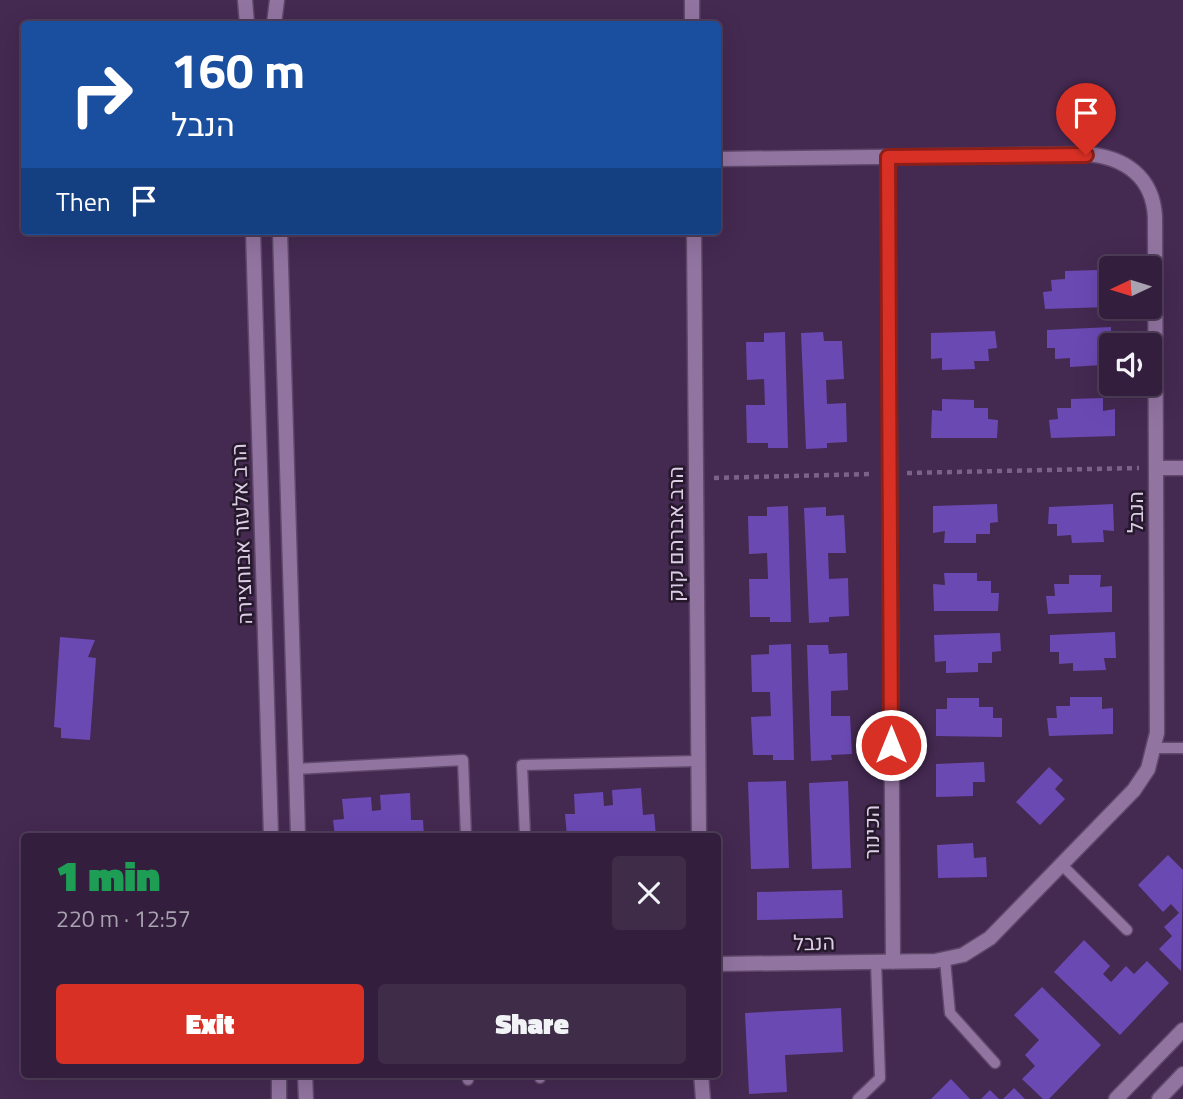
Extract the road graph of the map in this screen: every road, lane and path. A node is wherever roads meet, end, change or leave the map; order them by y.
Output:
1 (245, 0) edge
2 (276, 0) edge
3 (692, 0) edge
4 (247, 21) edge
5 (274, 21) edge
6 (692, 21) edge
7 (888, 157) junction
8 (721, 159) edge
9 (253, 235) edge
10 (280, 235) edge
11 (694, 235) edge
12 (1156, 468) junction
13 (1183, 468) edge
14 (890, 474) junction
15 (696, 478) junction
16 (1154, 748) junction
17 (1183, 748) edge
18 (698, 761) junction
19 (296, 769) junction
20 (271, 833) edge
21 (298, 833) edge
22 (466, 833) edge
23 (525, 833) edge
24 (699, 833) edge
25 (1062, 864) junction
26 (1128, 930) dead end
27 (946, 960) junction
28 (876, 962) junction
29 (893, 962) junction
30 (721, 964) edge
31 (1183, 1030) edge
32 (995, 1063) dead end
33 (1183, 1074) edge
34 (279, 1078) edge
35 (305, 1078) edge
36 (701, 1078) edge
37 (279, 1099) edge
38 (306, 1099) edge
39 (703, 1099) edge
40 (858, 1099) edge
41 (1116, 1099) edge
42 (1159, 1099) edge

1 - 4 street
2 - 5 street
3 - 6 street
7 - 8 street, הנבל
7 - 12 street, הנבל
7 - 14 street, הכינור
9 - 20 street, הרב אלעזר אבוחצירה
10 - 19 street
11 - 15 street, הרב אברהם קוק
12 - 13 street
12 - 14 path
12 - 16 street, הנבל
14 - 15 path
14 - 29 street, הכינור
15 - 18 street, הרב אברהם קוק
16 - 17 lane
16 - 25 street, הנבל
18 - 23 lane
18 - 24 street, הרב אברהם קוק
19 - 21 street
19 - 22 lane
25 - 26 lane
25 - 27 street, הנבל
27 - 29 street, הנבל
27 - 32 lane
28 - 29 street, הנבל
28 - 30 street, הנבל
28 - 40 lane
31 - 41 street
33 - 42 street
34 - 37 street
35 - 38 street
36 - 39 street

